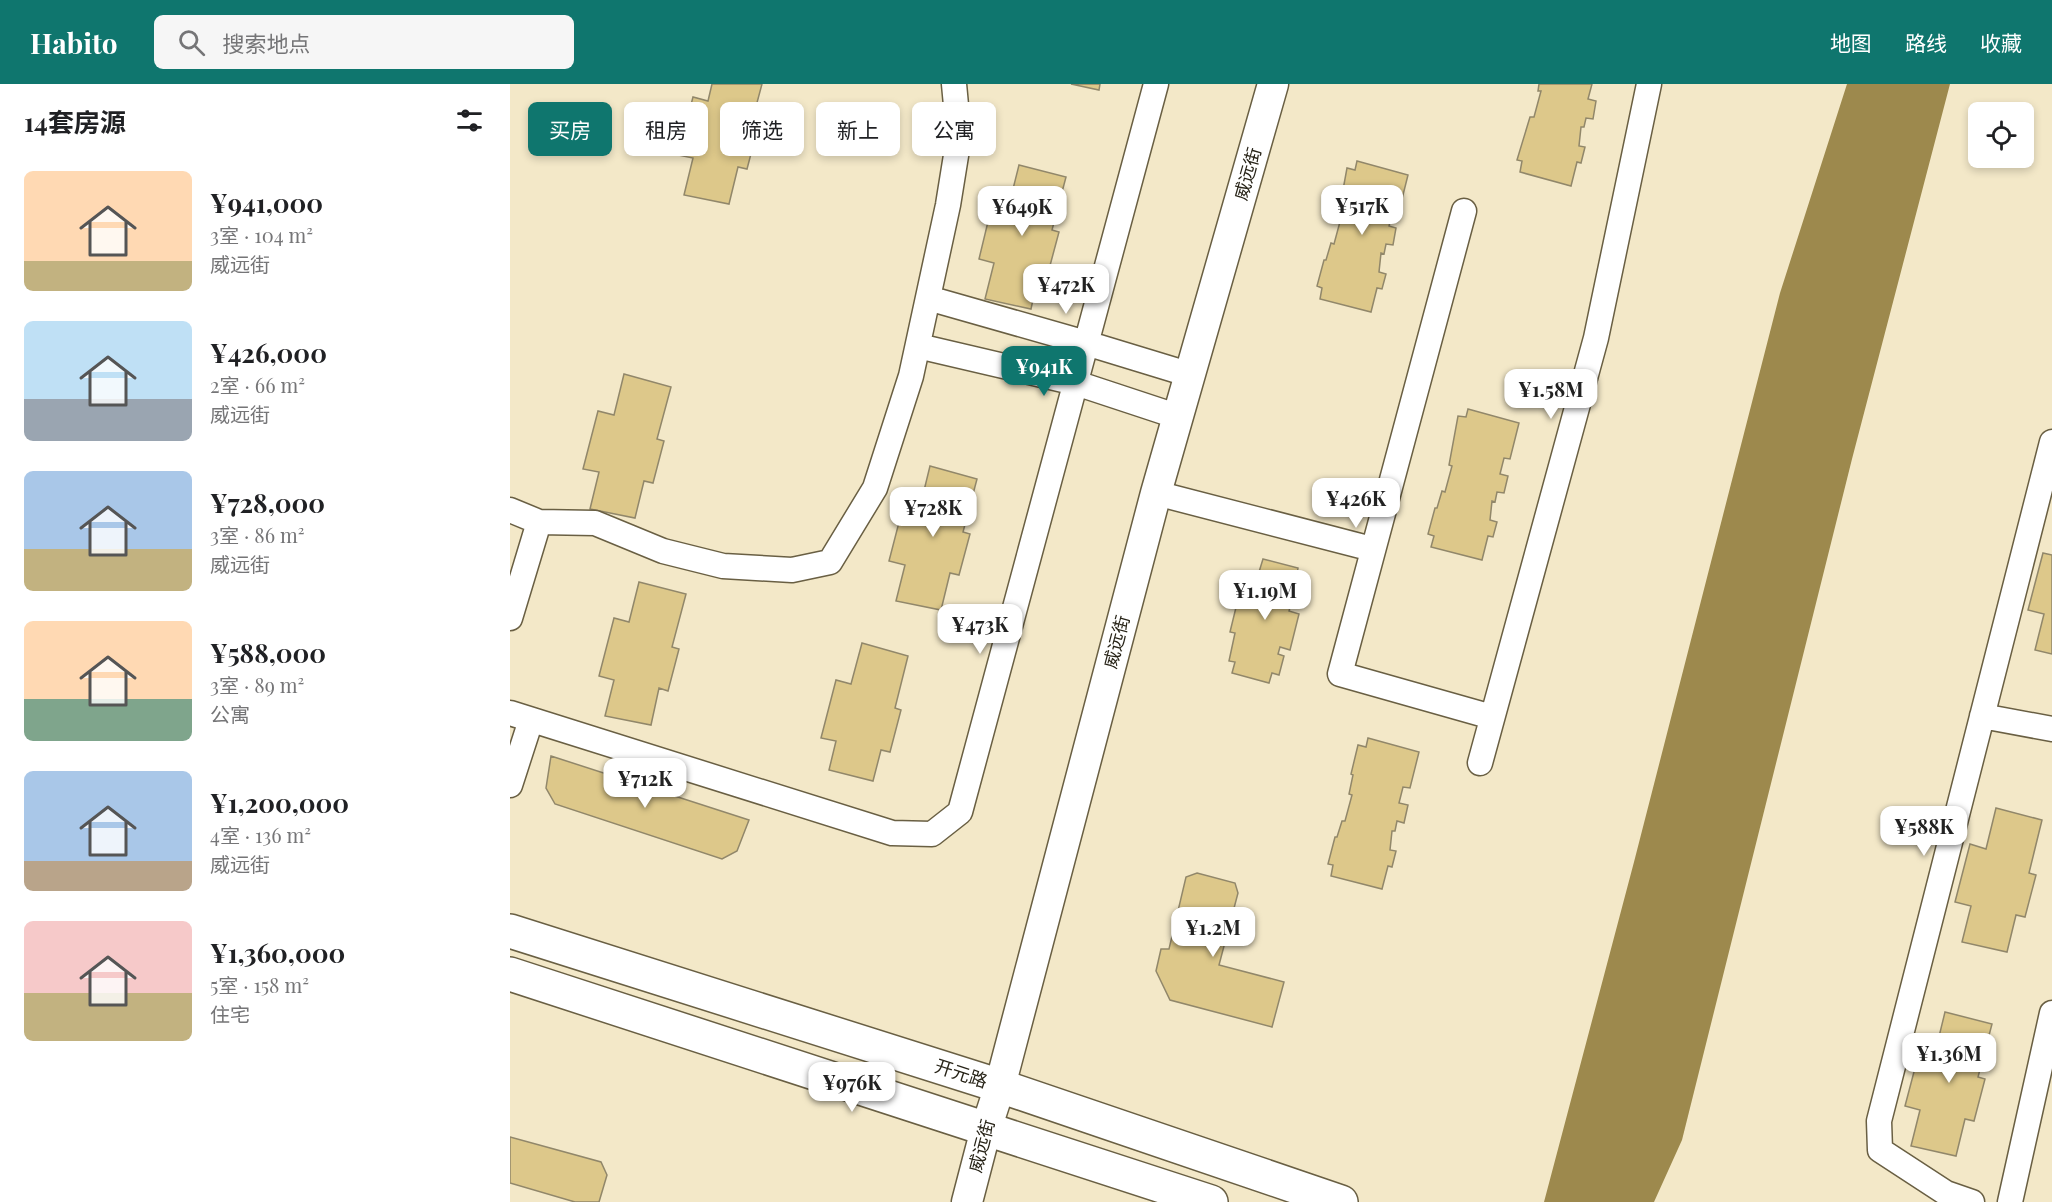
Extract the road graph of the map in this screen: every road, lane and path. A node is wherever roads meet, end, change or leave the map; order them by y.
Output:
1 (954, 84) edge
2 (1156, 84) edge
3 (1274, 84) edge
4 (1649, 84) edge
5 (1464, 211) dead end
6 (928, 298) junction
7 (1086, 343) junction
8 (918, 346) junction
9 (1191, 375) junction
10 (1076, 383) junction
11 (1179, 417) junction
12 (2052, 442) edge
13 (1156, 493) junction
14 (510, 510) edge
15 (539, 522) junction
16 (1372, 549) junction
17 (510, 618) edge
18 (1982, 716) junction
19 (520, 717) edge
20 (1492, 717) junction
21 (2052, 729) edge
22 (1480, 763) dead end
23 (510, 785) edge
24 (510, 931) edge
25 (510, 974) edge
26 (2052, 1013) edge
27 (1000, 1086) junction
28 (986, 1129) junction
29 (967, 1202) edge
30 (1211, 1202) edge
31 (1341, 1202) edge
32 (1972, 1202) edge
33 (2010, 1202) edge

1 - 6 street
2 - 7 street
3 - 9 street, 威远街
4 - 20 street
5 - 16 street
6 - 7 street
6 - 8 street
7 - 9 street
7 - 10 street
8 - 10 street
8 - 15 street
9 - 11 street, 威远街
10 - 11 street
10 - 19 street
11 - 13 street, 威远街
12 - 18 street
13 - 16 street
13 - 27 street, 威远街
14 - 15 street
15 - 17 street
16 - 20 street
18 - 21 street
18 - 32 street
19 - 23 street
20 - 22 street
24 - 27 main road, 开元路
25 - 28 main road
26 - 33 street
27 - 28 street, 威远街
27 - 31 main road, 开元路
28 - 29 street, 威远街
28 - 30 main road

